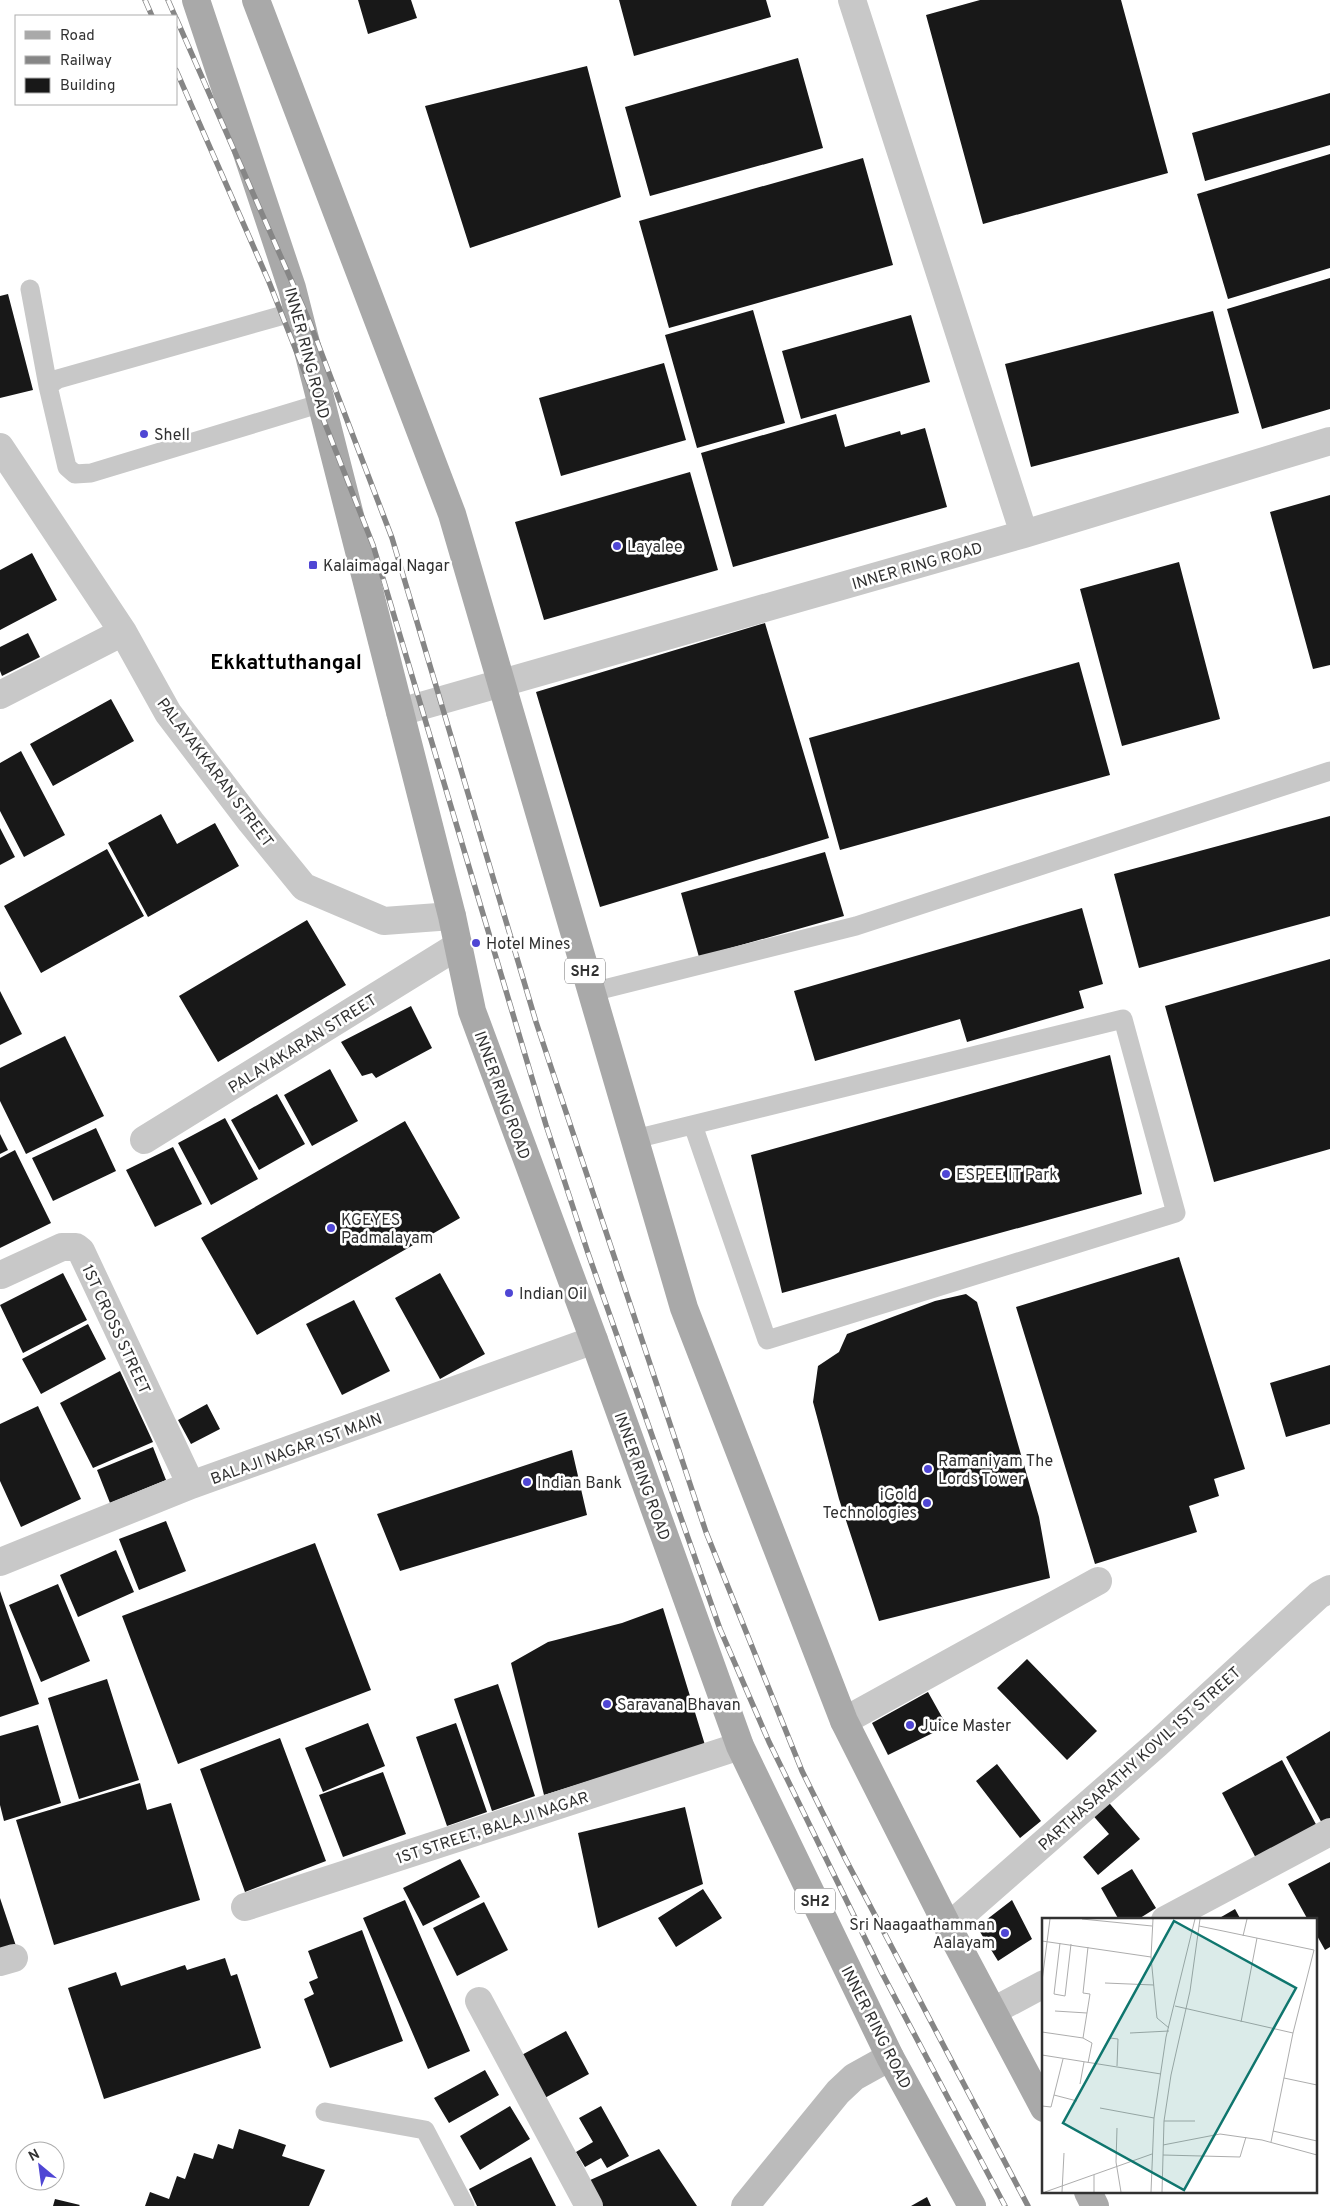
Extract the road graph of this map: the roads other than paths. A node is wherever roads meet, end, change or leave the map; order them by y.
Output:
1 (196, 0) edge
2 (256, 0) edge
3 (852, 0) edge
4 (30, 290) dead end
5 (298, 311) junction
6 (48, 386) junction
7 (322, 403) junction
8 (1330, 441) edge
9 (0, 447) edge
10 (1024, 534) junction
11 (124, 632) junction
12 (502, 683) junction
13 (0, 695) edge
14 (400, 712) junction
15 (1330, 771) edge
16 (452, 916) junction
17 (459, 946) junction
18 (592, 992) junction
19 (693, 1125) junction
20 (635, 1139) junction
21 (144, 1140) dead end
22 (1, 1275) edge
23 (594, 1340) junction
24 (191, 1485) junction
25 (0, 1562) edge
26 (1098, 1581) dead end
27 (1330, 1589) edge
28 (844, 1721) junction
29 (740, 1746) junction
30 (1330, 1832) edge
31 (245, 1907) dead end
32 (1169, 1918) edge
33 (948, 1927) junction
34 (1042, 1985) edge
35 (479, 2001) dead end
36 (993, 2011) junction
37 (890, 2056) junction
38 (1042, 2104) edge
39 (325, 2112) dead end
40 (1089, 2194) edge
41 (465, 2206) edge
42 (590, 2206) edge
43 (745, 2206) edge
44 (972, 2206) edge
45 (1095, 2206) edge

1 - 5 main road, INNER RING ROAD / SH2
2 - 12 main road, SH2
3 - 10 street
4 - 6 lane
5 - 6 lane
5 - 7 main road, INNER RING ROAD / SH2
6 - 7 lane
7 - 14 main road, INNER RING ROAD / SH2
8 - 10 street, INNER RING ROAD
9 - 11 street, PALAYAKKARAN STREET
10 - 12 street, INNER RING ROAD
11 - 13 street
11 - 16 street, PALAYAKKARAN STREET
12 - 14 street, INNER RING ROAD
12 - 18 main road, SH2
14 - 16 main road, INNER RING ROAD / SH2
15 - 18 lane
16 - 17 main road, INNER RING ROAD / SH2
17 - 21 street, PALAYAKARAN STREET
17 - 23 main road, INNER RING ROAD / SH2
18 - 20 main road, SH2
19 - 19 lane
19 - 20 lane
20 - 28 main road, SH2
22 - 24 street, 1ST CROSS STREET
23 - 24 street, BALAJI NAGAR 1ST MAIN
23 - 29 main road, INNER RING ROAD / SH2
24 - 25 street, BALAJI NAGAR 1ST MAIN
26 - 28 street
27 - 33 street, PARTHASARATHY KOVIL 1ST STREET
28 - 33 main road, SH2
29 - 31 street, 1ST STREET, BALAJI NAGAR
29 - 37 main road, INNER RING ROAD / SH2
30 - 32 street
33 - 36 main road, SH2
34 - 36 street
35 - 42 street
36 - 38 main road, SH2
37 - 43 street
37 - 44 main road, INNER RING ROAD / SH2
39 - 41 lane
40 - 45 main road

